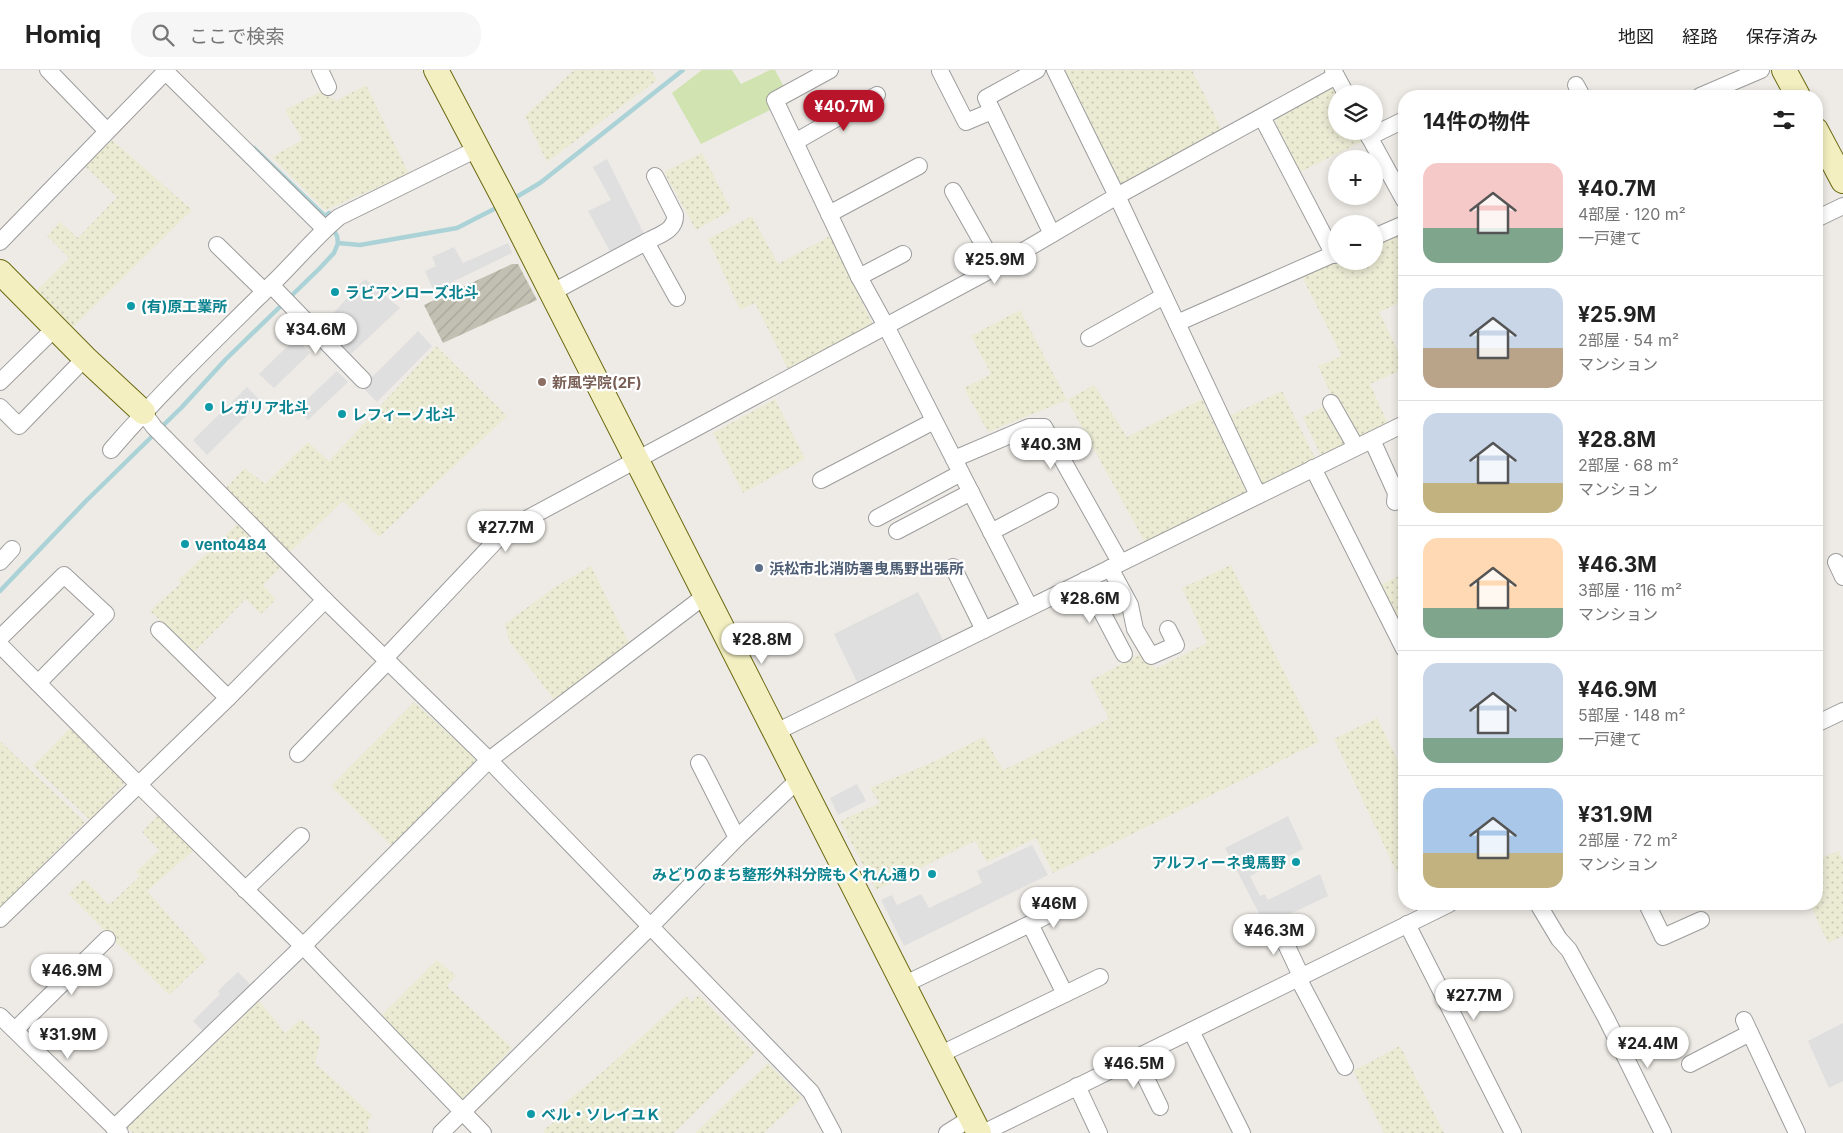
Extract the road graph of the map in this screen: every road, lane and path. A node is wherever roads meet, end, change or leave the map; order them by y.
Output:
1 (48, 70) edge
2 (166, 70) edge
3 (320, 70) edge
4 (436, 70) edge
5 (830, 70) edge
6 (1037, 70) edge
7 (1055, 70) edge
8 (1761, 70) edge
9 (1784, 70) edge
10 (940, 71) edge
11 (1334, 73) edge
12 (1341, 85) edge
13 (328, 87) dead end
14 (1714, 90) edge
15 (1795, 90) edge
16 (877, 95) dead end
17 (992, 110) junction
18 (1262, 117) junction
19 (1398, 122) edge
20 (1383, 128) edge
21 (107, 131) junction
22 (1372, 140) edge
23 (794, 142) junction
24 (1823, 143) edge
25 (477, 149) junction
26 (919, 166) dead end
27 (655, 176) dead end
28 (1398, 178) edge
29 (1843, 181) edge
30 (952, 191) dead end
31 (1118, 196) junction
32 (1843, 206) edge
33 (829, 214) junction
34 (1823, 216) edge
35 (1398, 227) edge
36 (325, 228) junction
37 (1383, 233) edge
38 (1052, 234) junction
39 (1328, 241) edge
40 (0, 242) edge
41 (646, 242) junction
42 (217, 245) dead end
43 (903, 254) dead end
44 (1328, 257) edge
45 (996, 267) junction
46 (0, 272) edge
47 (859, 276) junction
48 (268, 288) junction
49 (551, 293) junction
50 (1164, 296) junction
51 (677, 298) dead end
52 (1177, 323) junction
53 (886, 326) junction
54 (55, 328) junction
55 (1090, 338) dead end
56 (86, 358) junction
57 (363, 380) dead end
58 (0, 382) edge
59 (1330, 403) dead end
60 (0, 407) edge
61 (934, 421) junction
62 (154, 426) junction
63 (1398, 427) edge
64 (1372, 440) junction
65 (1356, 447) junction
66 (111, 450) dead end
67 (636, 461) junction
68 (958, 466) junction
69 (1313, 468) junction
70 (821, 480) dead end
71 (971, 492) junction
72 (1258, 496) junction
73 (1050, 501) dead end
74 (1395, 502) dead end
75 (877, 518) dead end
76 (897, 531) dead end
77 (991, 532) junction
78 (12, 549) dead end
79 (0, 562) edge
80 (1115, 565) junction
81 (953, 567) dead end
82 (1085, 580) junction
83 (706, 595) junction
84 (325, 600) junction
85 (1029, 606) junction
86 (1168, 629) dead end
87 (159, 630) dead end
88 (984, 630) junction
89 (1398, 637) edge
90 (0, 638) edge
91 (0, 645) edge
92 (1124, 654) dead end
93 (387, 660) junction
94 (38, 683) junction
95 (228, 698) junction
96 (1843, 711) edge
97 (1823, 721) edge
98 (774, 733) junction
99 (298, 754) dead end
100 (489, 760) junction
101 (699, 763) dead end
102 (799, 779) junction
103 (138, 784) junction
104 (301, 836) dead end
105 (737, 838) junction
106 (245, 890) junction
107 (1064, 907) dead end
108 (1436, 910) edge
109 (1541, 910) edge
110 (1650, 910) edge
111 (0, 919) edge
112 (1701, 920) dead end
113 (1276, 923) dead end
114 (1030, 924) junction
115 (1407, 924) junction
116 (650, 927) junction
117 (107, 939) dead end
118 (303, 946) junction
119 (1100, 977) dead end
120 (1300, 977) junction
121 (903, 985) junction
122 (1065, 994) junction
123 (0, 1016) edge
124 (15, 1030) junction
125 (1191, 1031) junction
126 (939, 1055) junction
127 (1136, 1058) junction
128 (1690, 1064) dead end
129 (1345, 1068) dead end
130 (1077, 1086) junction
131 (1160, 1107) dead end
132 (462, 1112) junction
133 (978, 1128) edge
134 (112, 1130) edge
135 (441, 1133) edge
136 (483, 1133) edge
137 (833, 1133) edge
138 (947, 1133) edge
139 (1100, 1133) edge
140 (1242, 1133) edge
141 (1513, 1133) edge
142 (1663, 1133) edge
143 (1797, 1133) edge

1 - 21 street
2 - 21 street
2 - 36 street
3 - 13 street
4 - 25 street
5 - 23 street
6 - 17 street
7 - 31 street
8 - 14 street
9 - 15 street
10 - 17 street
11 - 12 street
11 - 18 street
16 - 23 street
17 - 38 street
18 - 31 street
18 - 39 street
19 - 20 street
21 - 40 street
22 - 28 street
23 - 33 street
24 - 29 street
25 - 36 street
25 - 49 street
26 - 33 street
27 - 41 street
30 - 45 street
31 - 38 street
31 - 50 street
32 - 34 street
33 - 47 street
35 - 37 street
36 - 48 street
38 - 45 street
41 - 49 street
41 - 51 street
42 - 48 street
43 - 47 street
44 - 52 street
45 - 53 street
46 - 54 street
47 - 53 street
48 - 57 street
48 - 62 street
49 - 67 street
50 - 52 street
50 - 55 street
52 - 72 street
53 - 61 street
53 - 67 street
54 - 56 street
54 - 58 street
56 - 60 street
56 - 62 street
59 - 65 street
61 - 68 street
61 - 70 street
62 - 66 street
62 - 84 street
63 - 64 street
64 - 65 street
64 - 74 street
65 - 69 street
67 - 83 street
67 - 93 street
68 - 71 street
68 - 75 street
68 - 80 street
69 - 72 street
69 - 89 street
71 - 76 street
71 - 77 street
72 - 80 street
73 - 77 street
77 - 85 street
78 - 79 street
80 - 82 street
80 - 86 street
81 - 88 street
82 - 85 street
82 - 92 street
83 - 98 street
83 - 100 street
84 - 93 street
84 - 95 street
85 - 88 street
87 - 95 street
88 - 98 street
90 - 94 street
91 - 94 street
93 - 99 street
93 - 100 street
94 - 103 street
95 - 103 street
96 - 97 street
98 - 102 street
100 - 116 street
100 - 118 street
101 - 105 street
102 - 105 street
102 - 121 street
103 - 106 street
103 - 111 street
104 - 106 street
105 - 116 street
106 - 118 street
107 - 114 street
108 - 115 street
109 - 142 street
110 - 112 street
113 - 120 street
114 - 121 street
114 - 122 street
115 - 120 street
115 - 141 street
116 - 132 street
116 - 137 street
117 - 124 street
118 - 132 street
118 - 134 street
119 - 122 street
120 - 125 street
120 - 129 street
121 - 126 street
122 - 126 street
123 - 124 street
124 - 134 street
125 - 127 street
125 - 140 street
126 - 133 street
127 - 130 street
127 - 131 street
128 - 143 street
130 - 133 street
130 - 139 street
132 - 135 street
132 - 136 street
133 - 138 street

